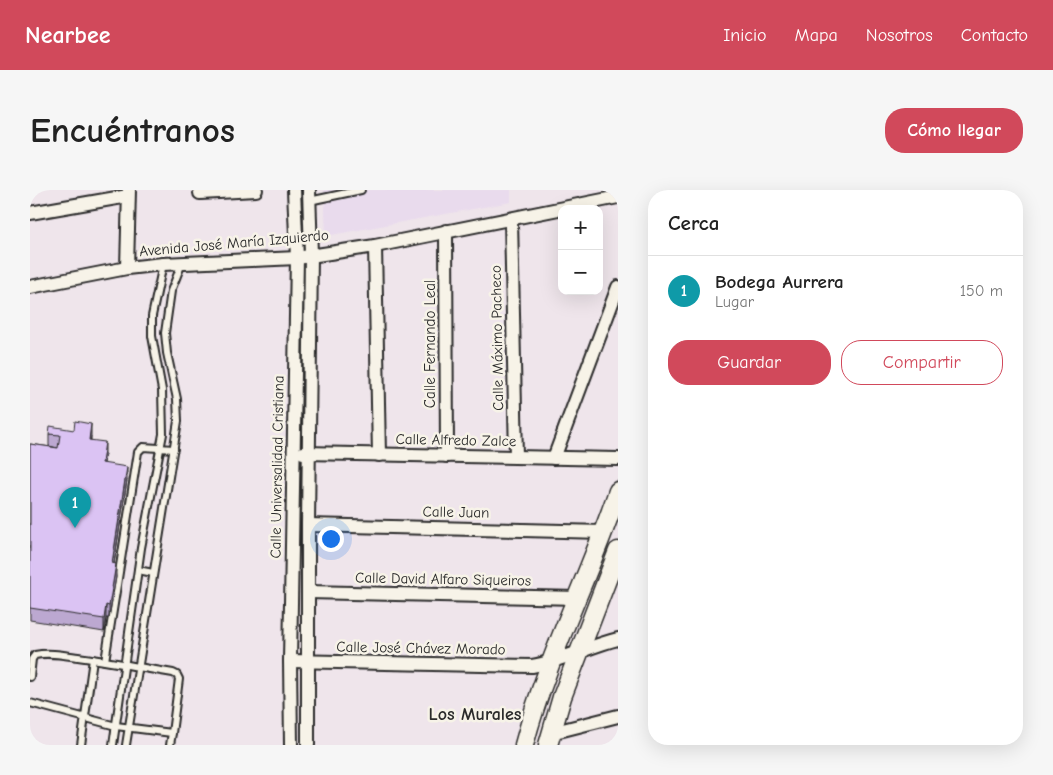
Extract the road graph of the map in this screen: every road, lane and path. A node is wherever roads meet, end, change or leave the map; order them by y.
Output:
1 (256, 190) edge
2 (294, 190) edge
3 (361, 190) edge
4 (128, 193) edge
5 (200, 193) dead end
6 (309, 196) edge
7 (618, 197) edge
8 (30, 213) edge
9 (511, 219) junction
10 (446, 231) junction
11 (375, 246) junction
12 (311, 255) junction
13 (298, 258) junction
14 (182, 263) junction
15 (163, 264) junction
16 (127, 268) junction
17 (30, 287) edge
18 (618, 287) edge
19 (161, 448) junction
20 (174, 449) junction
21 (293, 453) junction
22 (309, 453) junction
23 (379, 455) junction
24 (446, 456) junction
25 (516, 457) junction
26 (554, 458) junction
27 (618, 459) edge
28 (618, 491) edge
29 (308, 525) junction
30 (604, 532) junction
31 (618, 551) edge
32 (138, 570) junction
33 (154, 573) junction
34 (308, 592) junction
35 (577, 598) junction
36 (618, 640) edge
37 (579, 651) junction
38 (93, 659) junction
39 (104, 661) junction
40 (290, 661) junction
41 (309, 662) junction
42 (550, 662) junction
43 (125, 664) junction
44 (139, 666) junction
45 (30, 677) edge
46 (30, 704) edge
47 (618, 716) edge
48 (85, 717) junction
49 (116, 726) junction
50 (129, 728) junction
51 (172, 733) junction
52 (549, 739) edge
53 (81, 745) edge
54 (113, 745) edge
55 (126, 745) edge
56 (170, 745) edge
57 (291, 745) edge
58 (308, 745) edge
59 (524, 745) edge

1 - 5 street
2 - 13 street, Calle Universalidad Cristiana
3 - 6 lane
4 - 8 street
4 - 16 street
6 - 12 street
7 - 9 street, Avenida José María Izquierdo
9 - 10 street, Avenida José María Izquierdo
9 - 25 street, Calle Máximo Pacheco
10 - 11 street, Avenida José María Izquierdo
10 - 24 street, Calle Fernando Leal
11 - 12 street, Avenida José María Izquierdo
11 - 23 street
12 - 13 street, Avenida José María Izquierdo
12 - 22 street
13 - 14 street, Avenida José María Izquierdo
13 - 21 street, Calle Universalidad Cristiana
14 - 15 street, Avenida José María Izquierdo
14 - 20 lane
15 - 16 street, Avenida José María Izquierdo
15 - 19 lane
16 - 17 street, Avenida José María Izquierdo
18 - 26 street
19 - 20 lane
19 - 32 lane
19 - 39 lane
20 - 33 lane
21 - 22 street, Calle Alfredo Zalce
21 - 40 street, Calle Universalidad Cristiana
22 - 23 street, Calle Alfredo Zalce
22 - 29 street
23 - 24 street, Calle Alfredo Zalce
24 - 25 street, Calle Alfredo Zalce
25 - 26 street, Calle Alfredo Zalce
26 - 27 street, Calle Alfredo Zalce
28 - 30 street
29 - 30 street, Calle Juan
29 - 34 street
30 - 35 street
31 - 37 street
32 - 33 lane
32 - 43 lane
33 - 44 lane
34 - 35 street, Calle David Alfaro Siqueiros
34 - 41 street
35 - 42 street
36 - 37 street, Calle José Chávez Morado
37 - 42 street, Calle José Chávez Morado
37 - 52 street
38 - 39 lane
38 - 45 lane
38 - 48 lane
39 - 43 lane
40 - 41 street, Calle José Chávez Morado
40 - 57 street, Calle Universalidad Cristiana
41 - 42 street, Calle José Chávez Morado
41 - 58 street
42 - 59 street
43 - 44 lane
43 - 49 lane
44 - 50 lane
44 - 51 lane
46 - 48 lane
47 - 52 street
48 - 49 lane
48 - 53 lane
49 - 50 lane
49 - 54 lane
50 - 51 lane
50 - 55 lane
51 - 56 lane

